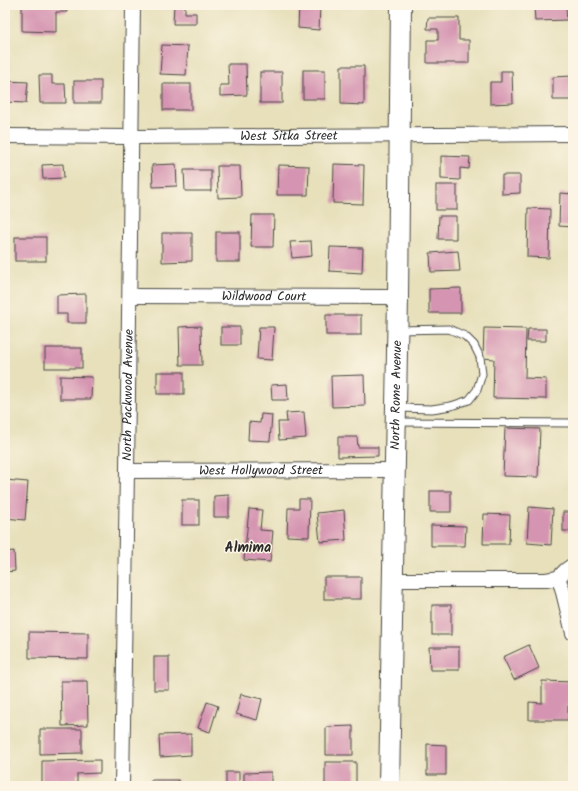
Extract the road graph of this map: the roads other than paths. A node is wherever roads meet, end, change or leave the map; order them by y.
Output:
1 (133, 5) edge
2 (401, 5) edge
3 (573, 134) edge
4 (5, 136) edge
5 (400, 136) junction
6 (131, 137) junction
7 (130, 296) junction
8 (398, 297) junction
9 (398, 330) junction
10 (396, 415) junction
11 (573, 423) edge
12 (395, 470) junction
13 (127, 471) junction
14 (573, 565) edge
15 (558, 578) junction
16 (393, 580) junction
17 (573, 633) edge
18 (122, 786) edge
19 (390, 786) edge

1 - 6 street, North Packwood Avenue
2 - 5 street, North Rome Avenue
3 - 5 street, West Sitka Street
4 - 6 street, West Sitka Street
5 - 6 street, West Sitka Street
5 - 8 street, North Rome Avenue
6 - 7 street, North Packwood Avenue
7 - 8 street, Wildwood Court
7 - 13 street, North Packwood Avenue
8 - 9 street, North Rome Avenue
9 - 10 street, North Rome Avenue
9 - 10 lane
10 - 11 lane
10 - 12 street, North Rome Avenue
12 - 13 street, West Hollywood Street
12 - 16 street, North Rome Avenue
13 - 18 street, North Packwood Avenue
14 - 15 street
15 - 16 street
15 - 17 street
16 - 19 street, North Rome Avenue

